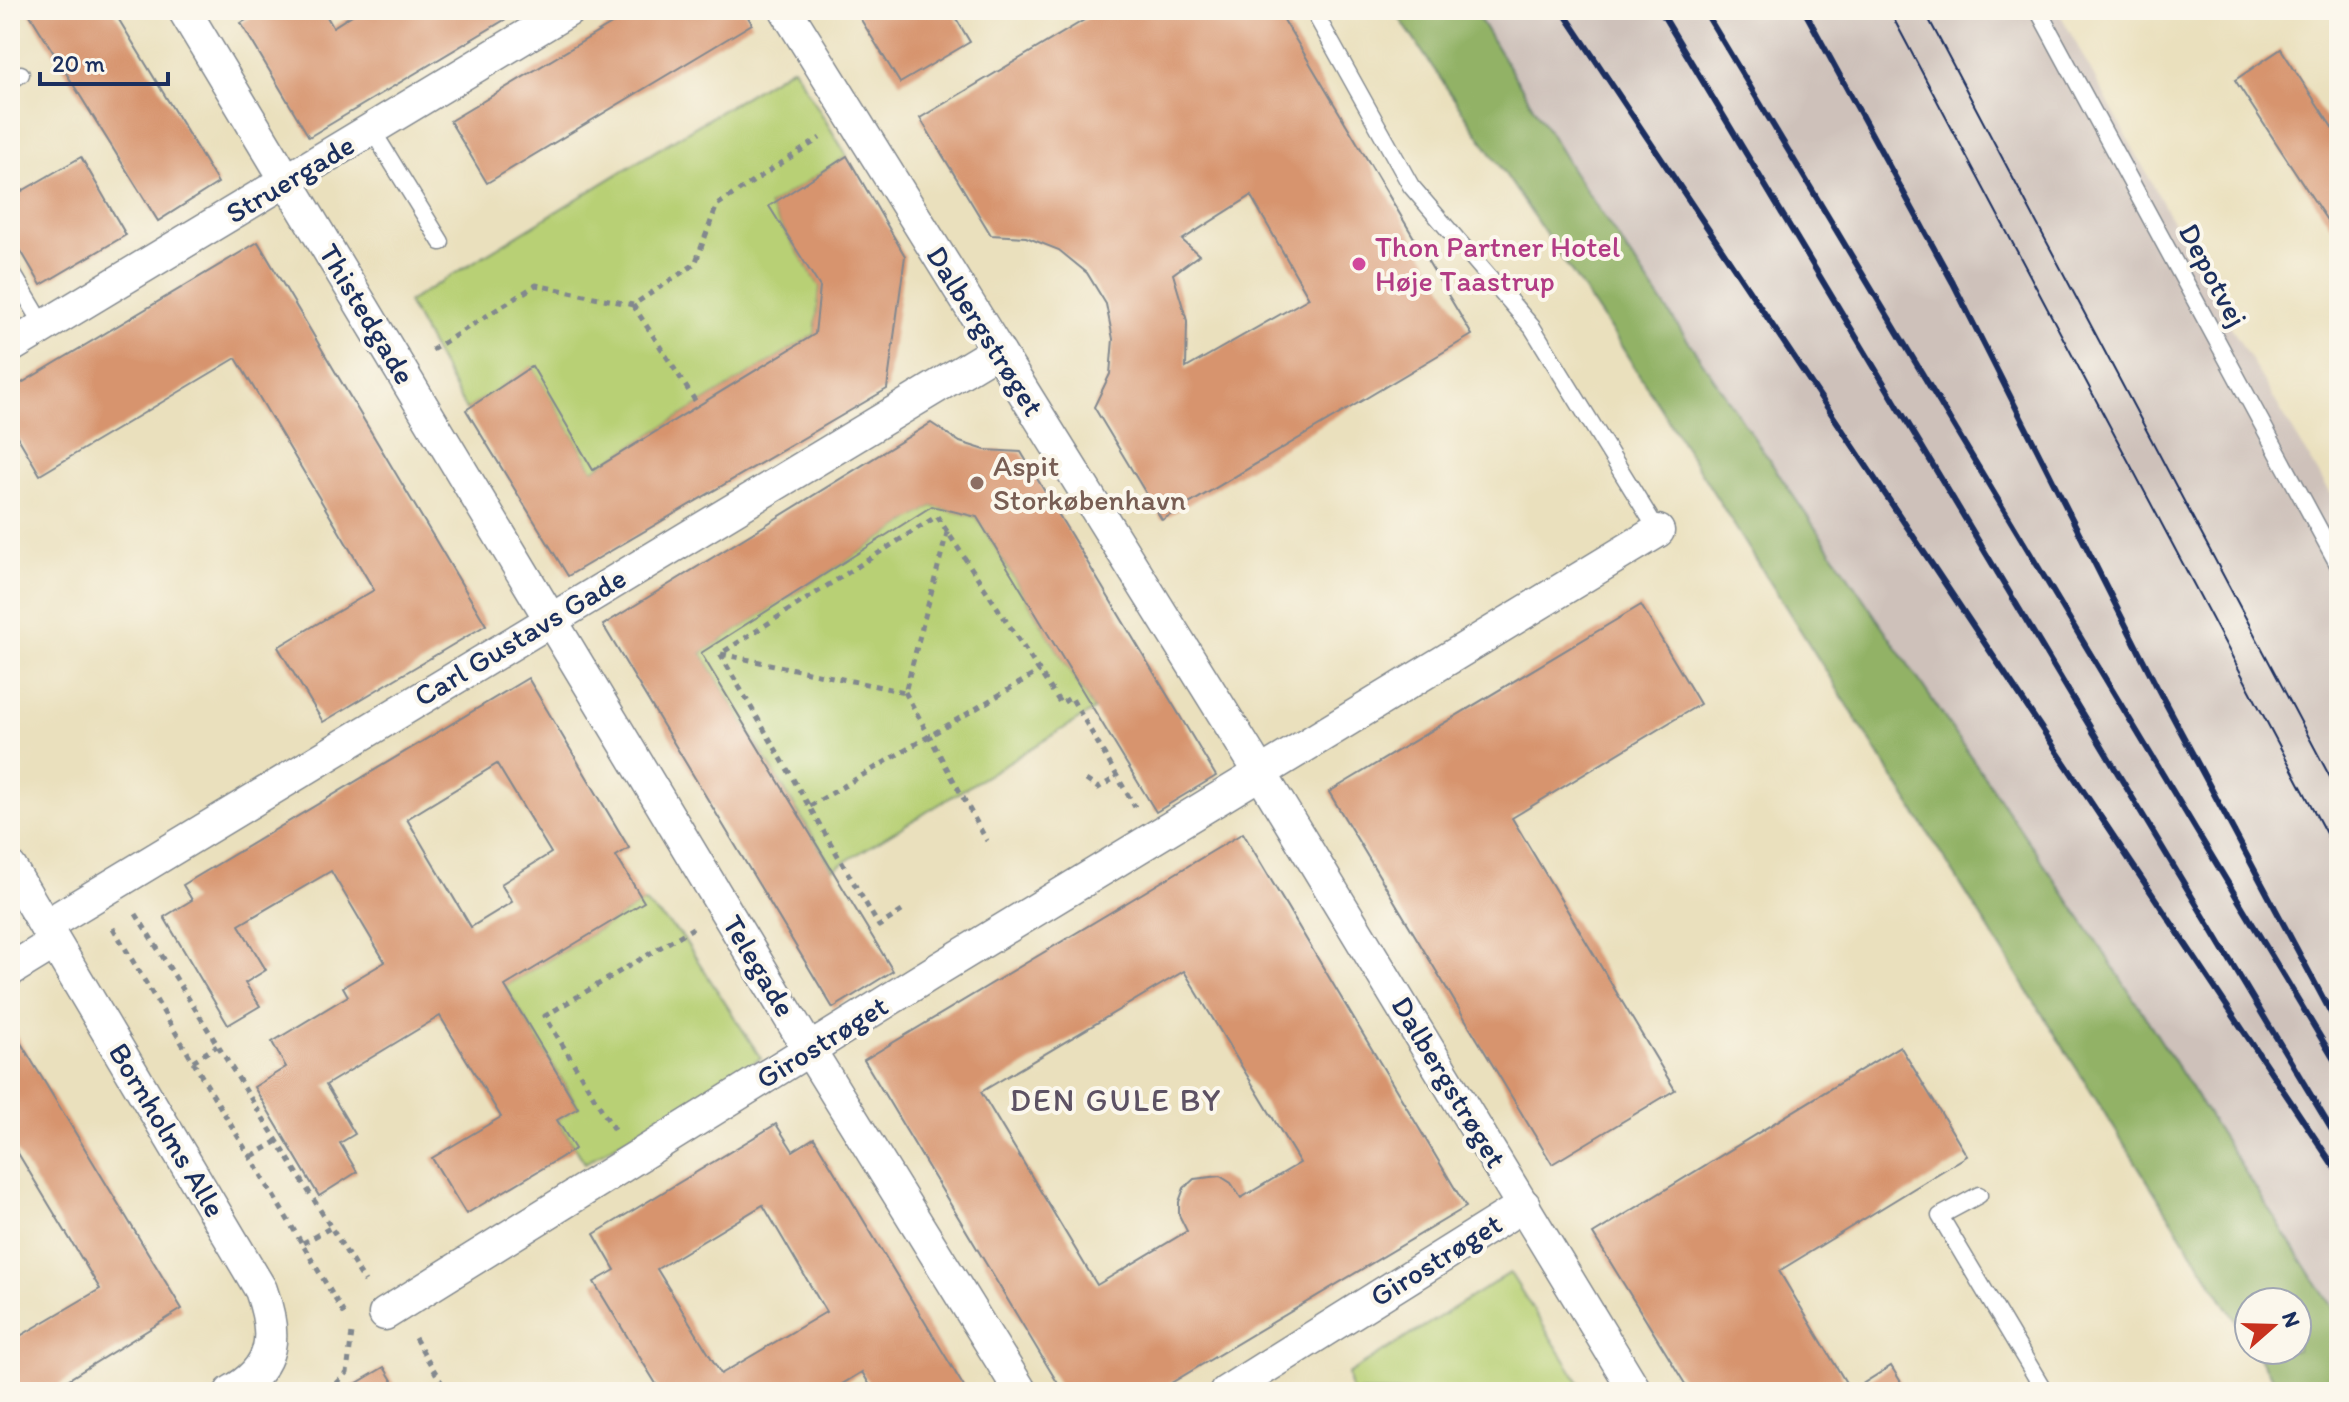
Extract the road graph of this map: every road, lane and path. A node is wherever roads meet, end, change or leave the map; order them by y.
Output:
1 (184, 10) edge
2 (569, 10) edge
3 (786, 10) edge
4 (1313, 10) edge
5 (2038, 10) edge
6 (853, 117) junction
7 (372, 130) junction
8 (287, 180) junction
9 (441, 242) dead end
10 (10, 269) edge
11 (633, 305) junction
12 (44, 326) junction
13 (10, 347) edge
14 (996, 351) junction
15 (400, 369) junction
16 (698, 405) dead end
17 (948, 529) junction
18 (1658, 531) joint
19 (2339, 566) edge
20 (550, 619) junction
21 (720, 654) junction
22 (1040, 671) junction
23 (905, 692) junction
24 (930, 737) junction
25 (1261, 774) junction
26 (1117, 777) junction
27 (1086, 780) dead end
28 (810, 806) junction
29 (1154, 839) junction
30 (987, 841) dead end
31 (10, 867) edge
32 (105, 889) junction
33 (725, 909) junction
34 (902, 911) dead end
35 (50, 934) junction
36 (10, 970) edge
37 (217, 1046) junction
38 (810, 1051) junction
39 (193, 1061) junction
40 (278, 1141) junction
41 (252, 1156) junction
42 (631, 1159) junction
43 (1979, 1195) dead end
44 (1524, 1205) junction
45 (332, 1227) junction
46 (303, 1243) junction
47 (390, 1310) junction
48 (231, 1392) edge
49 (328, 1392) edge
50 (447, 1392) edge
51 (1021, 1392) edge
52 (1226, 1392) edge
53 (1636, 1392) edge
54 (2045, 1392) edge

1 - 8 street, Thistedgade
2 - 7 street, Struergade
3 - 6 street, Dalbergstrøget
4 - 18 lane
5 - 19 lane, Depotvej
6 - 11 path
6 - 14 street, Dalbergstrøget
7 - 8 street, Struergade
7 - 9 lane
8 - 12 street, Struergade
8 - 15 street, Thistedgade
10 - 12 lane
11 - 15 path
11 - 16 path
12 - 13 street, Struergade
14 - 20 street, Carl Gustavs Gade
14 - 25 street, Dalbergstrøget
15 - 20 street, Thistedgade
17 - 21 path
17 - 22 path
17 - 23 path
18 - 25 street
20 - 32 street, Carl Gustavs Gade
20 - 33 street, Telegade
21 - 23 path
21 - 28 path
22 - 24 path
22 - 26 path
23 - 24 path
24 - 28 path
24 - 30 path
25 - 29 street, Girostrøget
25 - 44 street, Dalbergstrøget
26 - 27 path
26 - 29 path
28 - 34 path
29 - 38 street, Girostrøget
31 - 35 street, Bornholms Alle
32 - 35 street, Carl Gustavs Gade
32 - 37 path
32 - 39 path
33 - 38 street, Telegade
33 - 42 path
35 - 36 street, Carl Gustavs Gade
35 - 48 street, Bornholms Alle
37 - 39 path
37 - 40 path
38 - 42 street, Girostrøget
38 - 51 street, Telegade
39 - 41 path
40 - 41 path
40 - 45 path
41 - 46 path
42 - 47 street, Girostrøget
43 - 54 lane
44 - 52 street, Girostrøget
44 - 53 street, Dalbergstrøget
45 - 46 path
45 - 47 path
46 - 49 path
47 - 50 path

